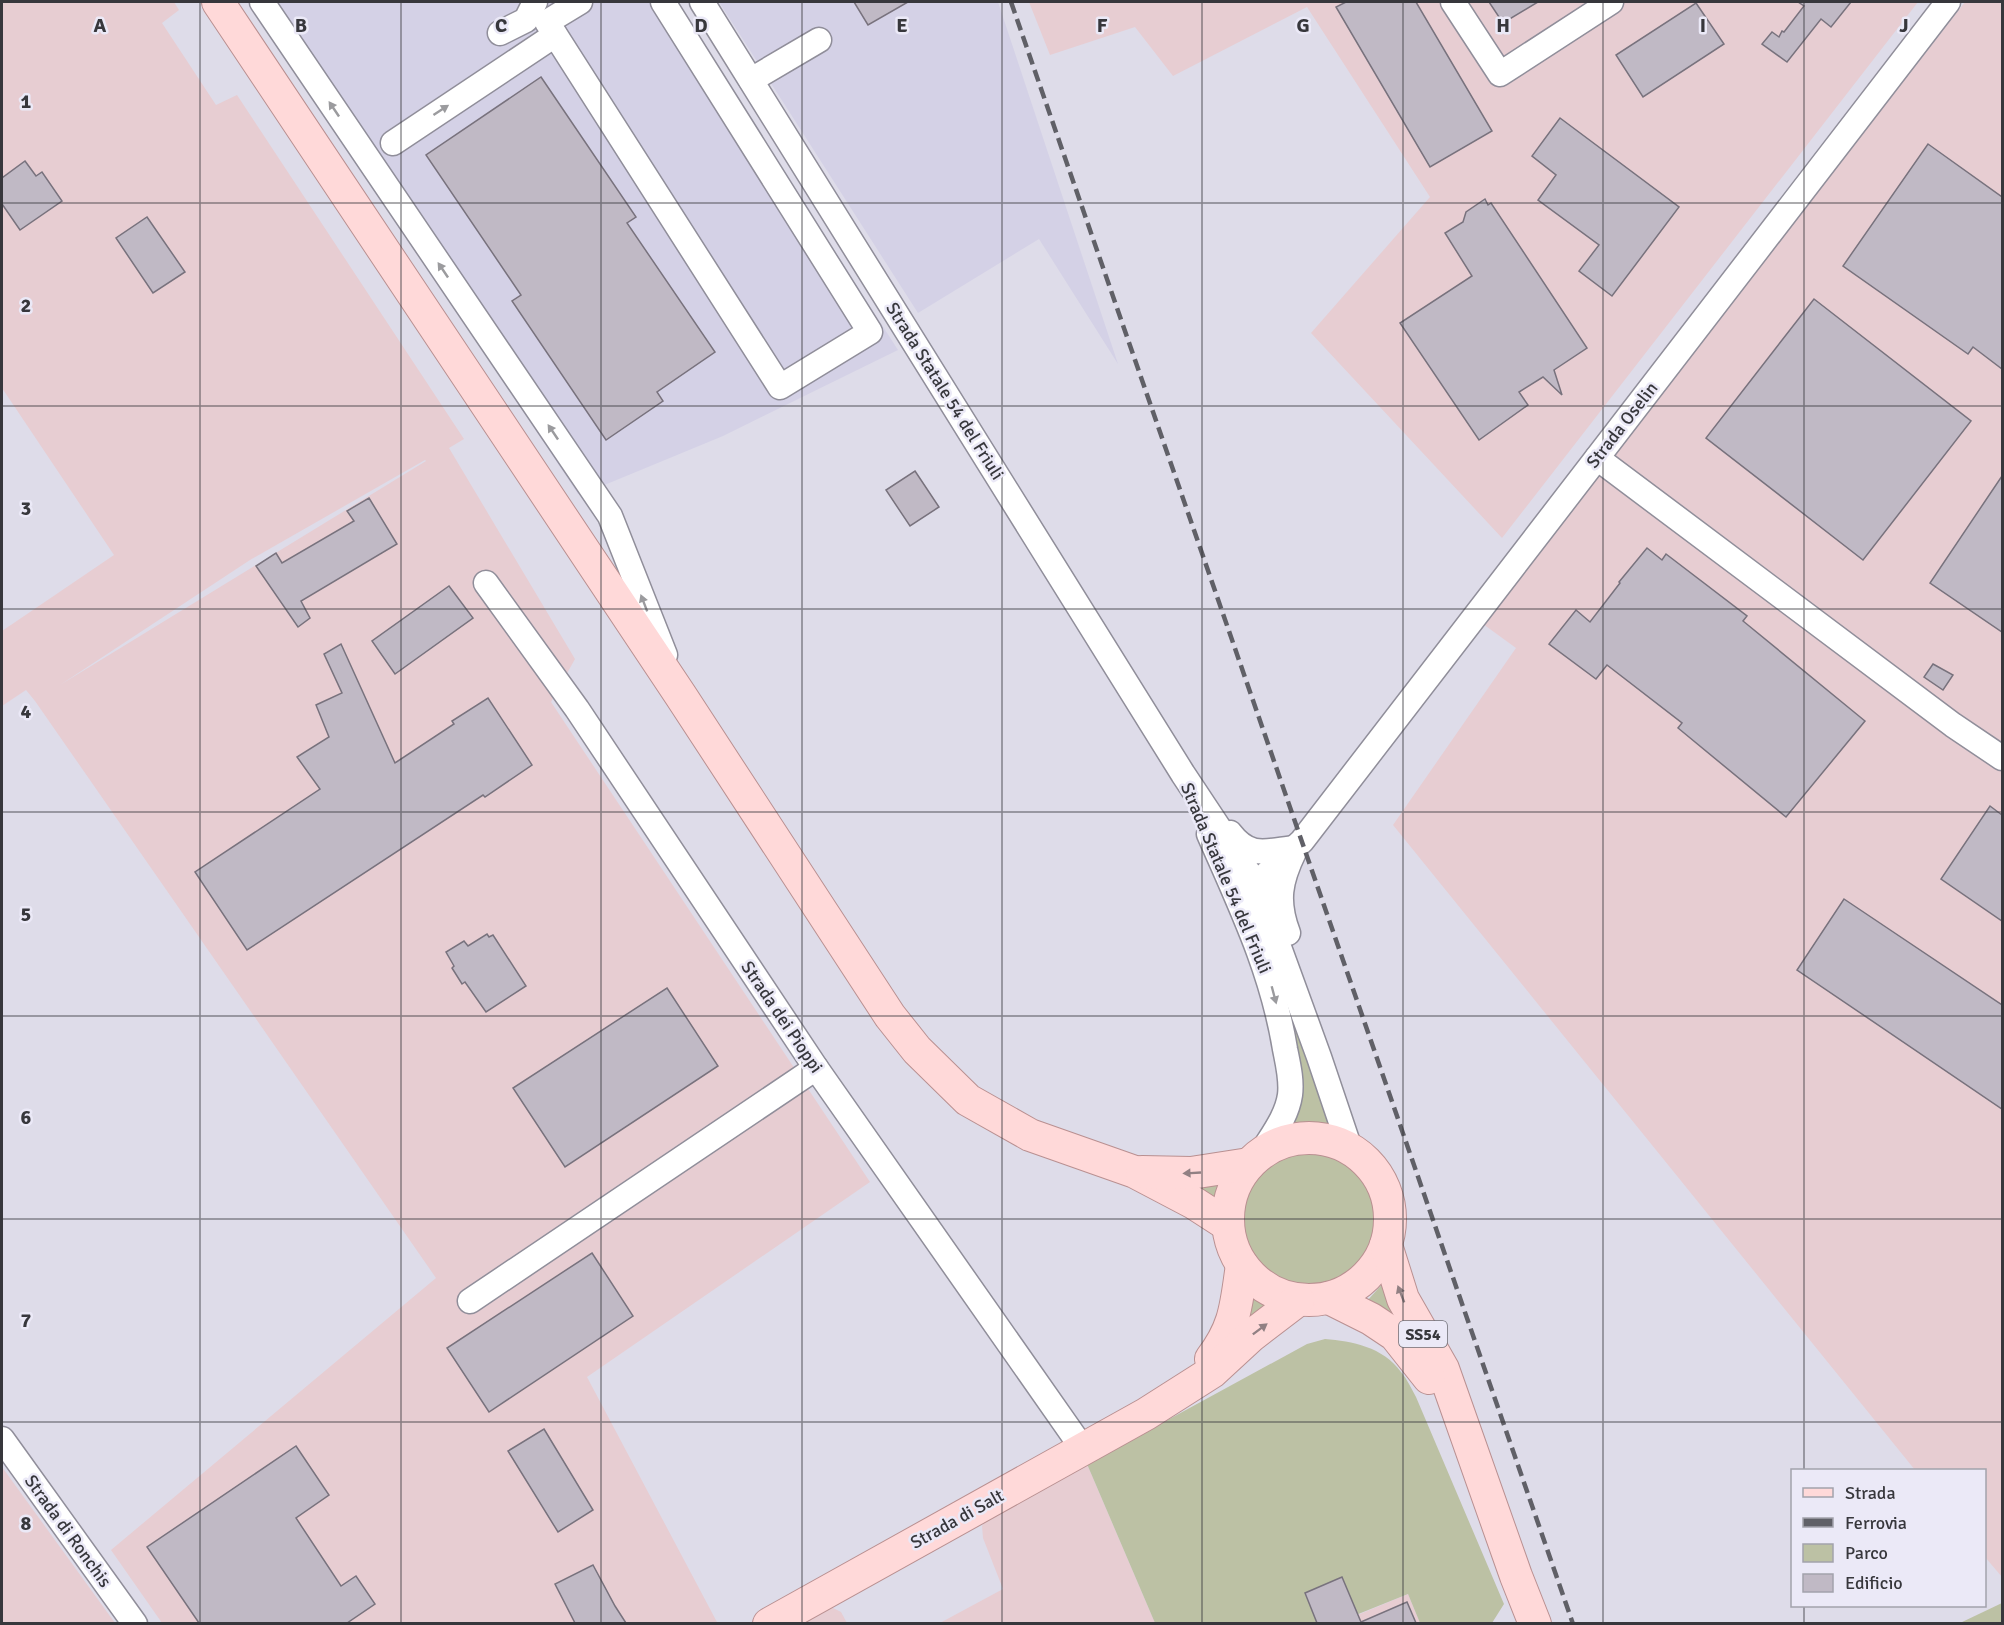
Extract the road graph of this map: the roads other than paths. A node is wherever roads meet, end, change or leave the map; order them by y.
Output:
1 (218, 2) edge
2 (262, 2) edge
3 (580, 2) edge
4 (663, 2) edge
5 (1453, 2) edge
6 (1611, 2) edge
7 (1948, 2) edge
8 (707, 3) edge
9 (543, 15) edge
10 (500, 33) dead end
11 (819, 40) dead end
12 (751, 80) junction
13 (393, 143) dead end
14 (1597, 458) junction
15 (486, 583) dead end
16 (681, 696) junction
17 (2002, 758) edge
18 (1183, 774) junction
19 (1295, 849) junction
20 (1256, 884) junction
21 (1255, 939) junction
22 (816, 1068) junction
23 (1332, 1098) junction
24 (1350, 1149) junction
25 (1255, 1158) junction
26 (1135, 1172) junction
27 (1228, 1225) junction
28 (1386, 1245) junction
29 (1242, 1265) junction
30 (1329, 1298) junction
31 (1298, 1300) junction
32 (470, 1301) dead end
33 (1146, 1414) junction
34 (1461, 1423) junction
35 (2, 1439) edge
36 (1083, 1449) junction
37 (135, 1623) edge
38 (768, 1623) edge
39 (1535, 1623) edge

1 - 16 main road
16 -> 2 street
3 - 9 street
4 - 9 street
5 - 6 street
7 - 14 street, Strada Oselin
8 - 12 street, Strada Statale 54 del Friuli / SS54
9 - 10 street
13 -> 9 street
11 - 12 street
12 - 18 street, Strada Statale 54 del Friuli / SS54
14 - 17 street
14 - 19 street, Strada Oselin
15 - 22 street, Strada dei Pioppi
16 - 26 main road
18 - 19 street, Strada Statale 54 del Friuli
18 - 20 street, Strada Statale 54 del Friuli / SS54
18 - 21 street, Strada Statale 54 del Friuli / SS54
19 - 20 street, Strada Statale 54 del Friuli
19 - 23 street, Strada Statale 54 del Friuli / SS54
20 - 21 street
20 - 23 street, Strada Statale 54 del Friuli / SS54
21 -> 25 street, Strada Statale 54 del Friuli / SS54
22 - 32 street
22 - 36 street, Strada dei Pioppi
23 - 24 street, Strada Statale 54 del Friuli / SS54
24 - 25 main road, Strada Statale 54 del Friuli / SS54
24 - 28 main road, Strada Statale 54 del Friuli / SS54
25 -> 26 main road
25 - 27 main road, Strada Statale 54 del Friuli / SS54
26 - 27 main road
27 - 29 main road, Strada Statale 54 del Friuli / SS54
28 - 30 main road, Strada Statale 54 del Friuli / SS54
34 -> 28 main road, Strada Statale 54 del Friuli / SS54
29 - 31 main road, Strada Statale 54 del Friuli / SS54
29 - 33 main road
30 - 31 main road, Strada Statale 54 del Friuli / SS54
30 - 34 main road, Strada Statale 54 del Friuli / SS54
33 -> 31 main road
33 - 36 main road, Strada di Salt
34 - 39 main road, Strada Statale 54 del Friuli / SS54
35 - 37 street, Strada di Ronchis
36 - 38 main road, Strada di Salt

